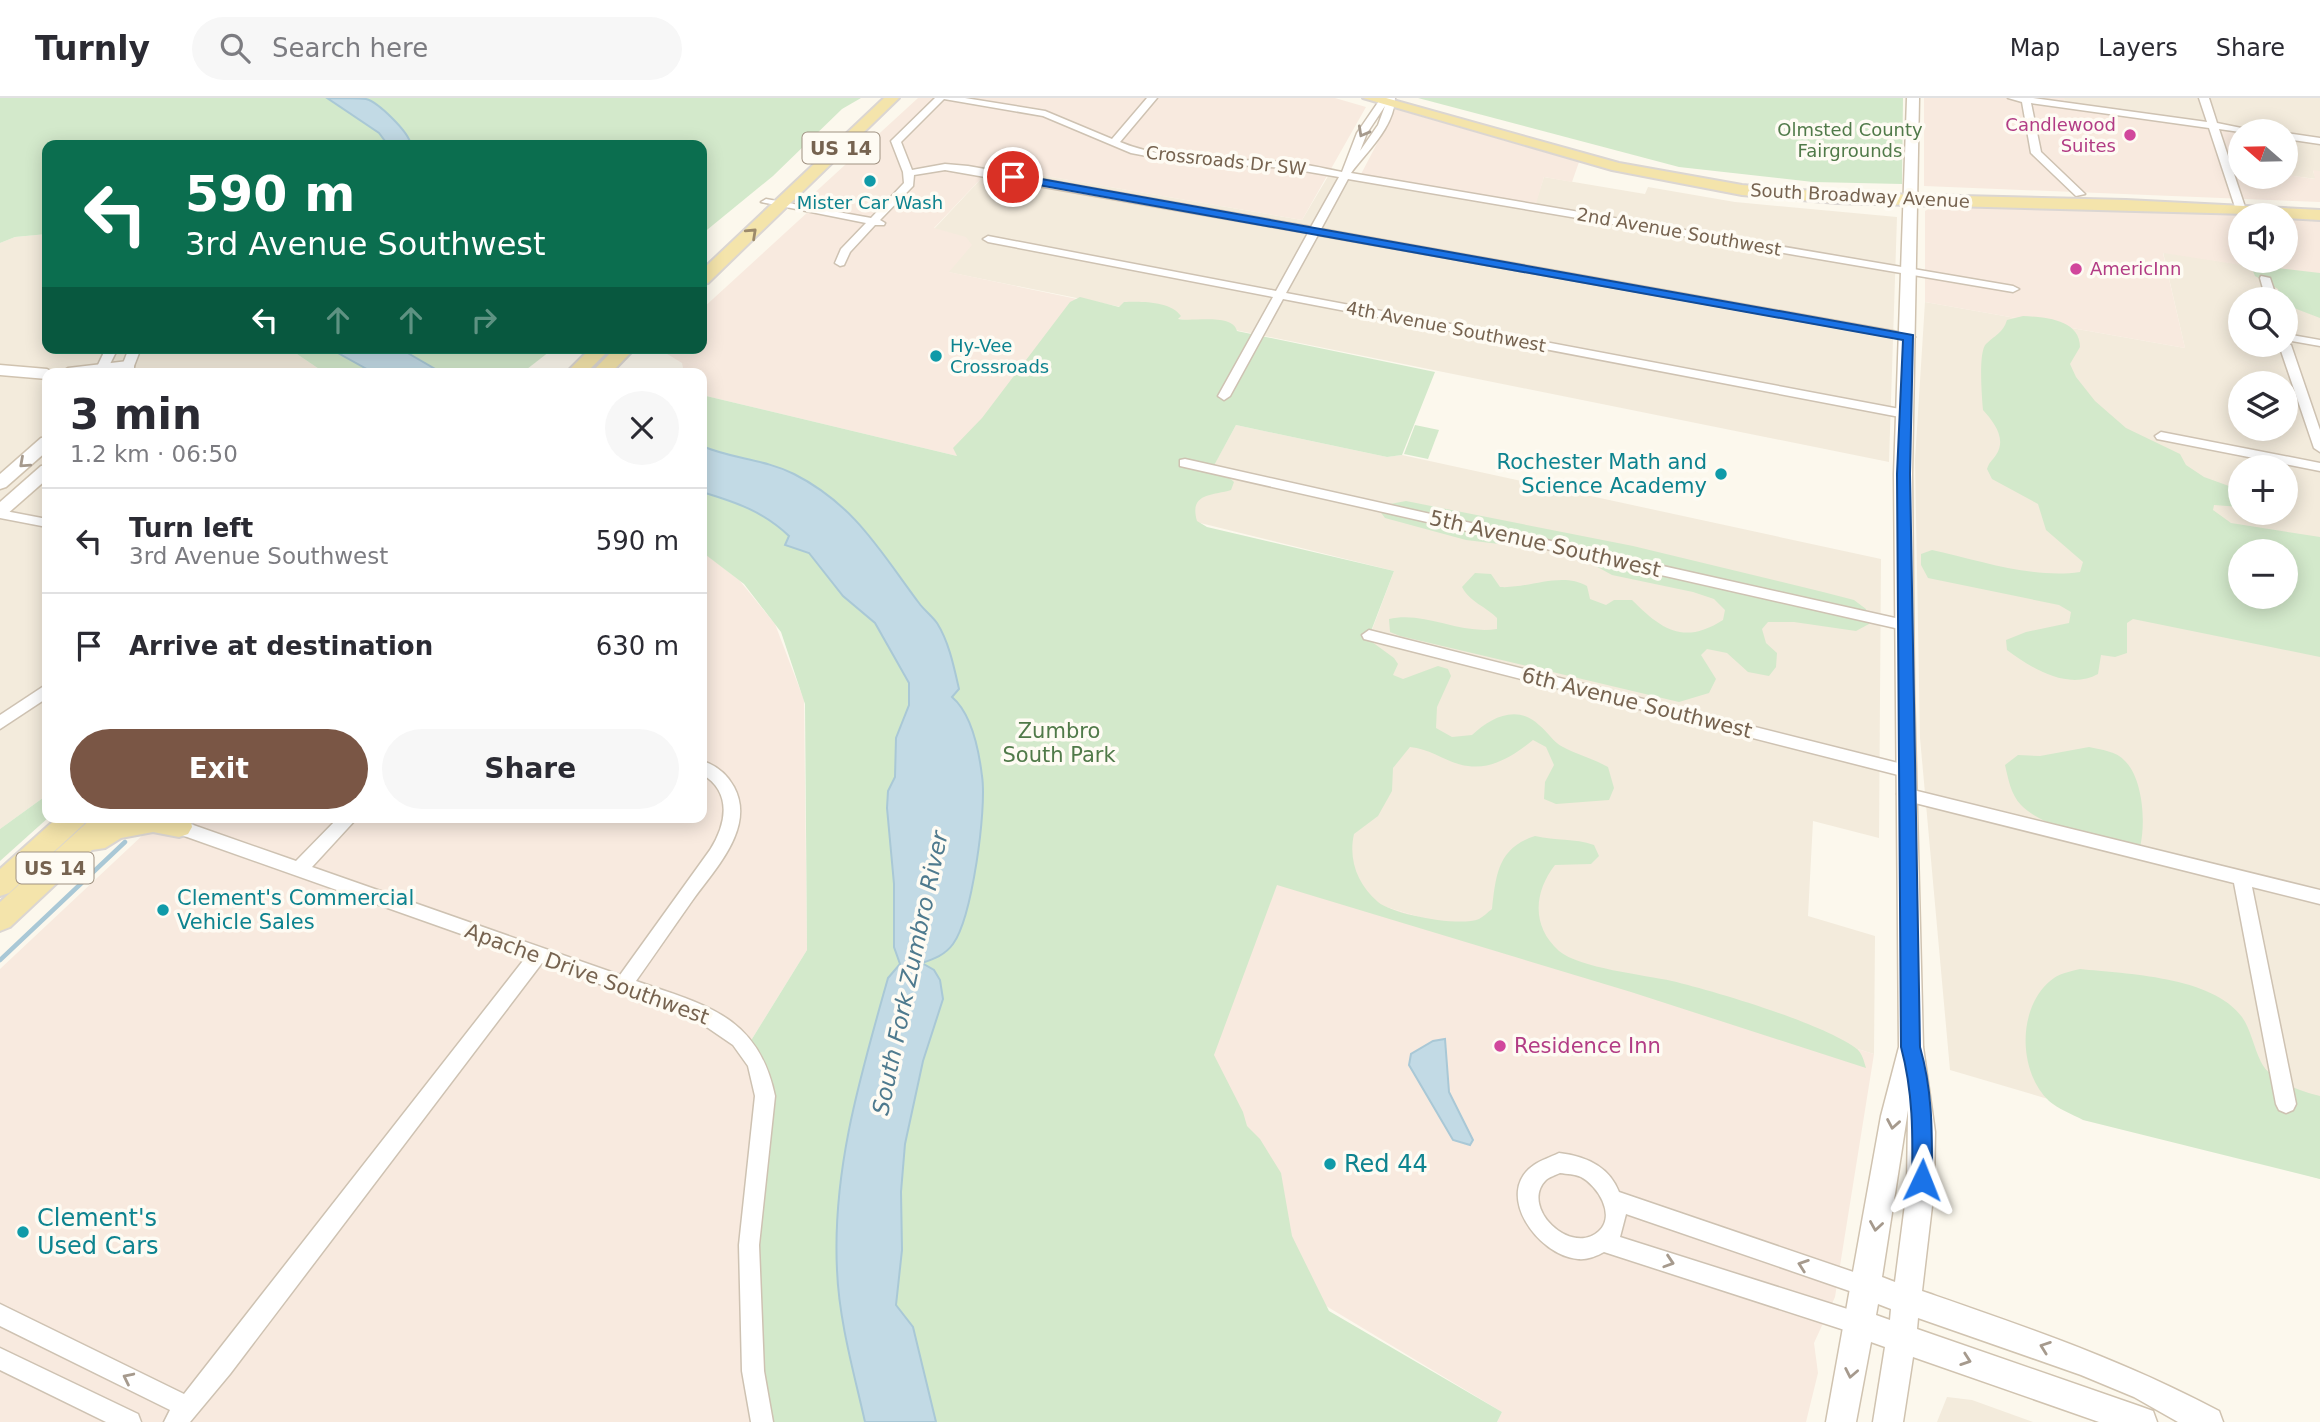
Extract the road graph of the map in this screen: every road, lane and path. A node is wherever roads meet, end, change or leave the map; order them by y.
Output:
1 (875, 98) edge
2 (892, 98) edge
3 (940, 98) edge
4 (948, 98) edge
5 (1152, 98) edge
6 (1913, 98) edge
7 (2013, 98) edge
8 (2204, 98) edge
9 (1386, 100) edge
10 (2026, 100) junction
11 (2214, 126) junction
12 (2228, 128) edge
13 (2298, 138) edge
14 (2320, 141) edge
15 (1114, 143) junction
16 (899, 149) junction
17 (921, 170) junction
18 (909, 173) junction
19 (1346, 173) junction
20 (2080, 194) junction
21 (1913, 196) junction
22 (778, 200) junction
23 (2238, 203) edge
24 (2228, 204) edge
25 (2228, 205) edge
26 (2298, 206) edge
27 (2320, 206) edge
28 (2298, 212) edge
29 (2320, 215) edge
30 (884, 218) junction
31 (872, 223) junction
32 (1315, 231) junction
33 (988, 239) dead end
34 (707, 255) edge
35 (1911, 271) junction
36 (707, 274) edge
37 (2265, 278) dead end
38 (2268, 287) edge
39 (2013, 289) dead end
40 (1279, 295) junction
41 (1909, 337) junction
42 (2298, 339) edge
43 (2320, 343) edge
44 (596, 354) edge
45 (620, 354) edge
46 (2289, 357) edge
47 (580, 368) edge
48 (605, 368) edge
49 (0, 370) edge
50 (42, 374) edge
51 (1224, 396) dead end
52 (1905, 414) junction
53 (2163, 435) dead end
54 (42, 446) edge
55 (2320, 448) edge
56 (1185, 463) dead end
57 (2320, 467) edge
58 (42, 474) edge
59 (0, 483) edge
60 (0, 512) edge
61 (42, 522) edge
62 (1904, 625) junction
63 (1369, 635) dead end
64 (42, 694) edge
65 (0, 723) edge
66 (707, 770) edge
67 (1906, 771) junction
68 (1905, 794) junction
69 (68, 823) edge
70 (103, 823) edge
71 (133, 823) edge
72 (181, 823) edge
73 (344, 823) edge
74 (299, 870) junction
75 (2242, 879) junction
76 (41, 880) junction
77 (0, 885) edge
78 (2320, 897) edge
79 (0, 919) edge
80 (538, 955) junction
81 (623, 985) junction
82 (1910, 1047) junction
83 (2286, 1104) dead end
84 (1614, 1200) junction
85 (1604, 1242) junction
86 (1867, 1286) junction
87 (1907, 1300) junction
88 (0, 1315) edge
89 (1860, 1324) junction
90 (1901, 1338) junction
91 (0, 1359) edge
92 (182, 1415) edge
93 (130, 1422) edge
94 (762, 1422) edge
95 (1841, 1422) edge
96 (1888, 1422) edge
97 (2142, 1422) edge
98 (2208, 1422) edge

1 - 22 main road, US 14
2 - 22 main road, US 14
3 - 16 street
4 - 15 street, Crossroads Dr SW
5 - 15 street
6 - 21 main road
7 - 10 street
8 - 11 street
9 - 19 street
9 - 21 main road, South Broadway Avenue
10 - 11 street
10 - 20 street
11 - 12 street
11 - 23 street
13 - 14 street
15 - 19 street, Crossroads Dr SW
16 - 17 street
16 - 18 street
17 - 18 street
17 - 30 street
17 - 32 street
18 - 30 street
19 - 32 street
19 - 35 street, 2nd Avenue Southwest
20 - 21 main road, South Broadway Avenue
20 - 24 main road, South Broadway Avenue
21 - 25 main road, South Broadway Avenue
21 - 35 main road
22 - 30 street
22 - 31 street
22 - 34 main road, US 14
36 -> 22 main road, US 14
26 - 27 main road, South Broadway Avenue
28 - 29 main road, South Broadway Avenue
30 - 31 street
30 - 31 street
32 - 40 street
32 - 41 street
33 - 40 street, 4th Avenue Southwest
35 - 39 street, 2nd Avenue Southwest
35 - 41 main road
37 - 38 street
40 - 51 street
40 - 52 street, 4th Avenue Southwest
41 - 52 main road
42 - 43 street
44 - 47 main road
45 - 48 main road
46 - 55 street
49 - 50 main road
52 - 62 main road
53 - 57 street
54 -> 59 main road
56 - 62 street, 5th Avenue Southwest
58 - 60 main road
60 - 61 street
62 - 67 main road
63 - 67 street, 6th Avenue Southwest
64 - 65 street
66 - 81 street
67 - 68 main road
68 - 75 street
68 - 82 main road
69 - 77 main road, US 14
70 - 76 main road, US 14
71 - 76 main road
72 - 74 street, Apache Drive Southwest
73 - 74 street
74 - 80 street, Apache Drive Southwest
75 - 78 street
75 - 83 street
76 - 79 main road, US 14
80 - 81 street, Apache Drive Southwest
80 - 92 street
81 - 94 street, Apache Drive Southwest
82 -> 86 main road
82 - 87 main road
84 - 85 street
84 - 85 street
86 -> 84 street
85 -> 89 street
86 - 87 main road
86 - 89 main road
87 - 90 main road
98 -> 87 main road
92 -> 88 street
89 - 90 main road
89 -> 95 main road
90 - 96 main road
90 -> 97 main road
91 - 93 street

